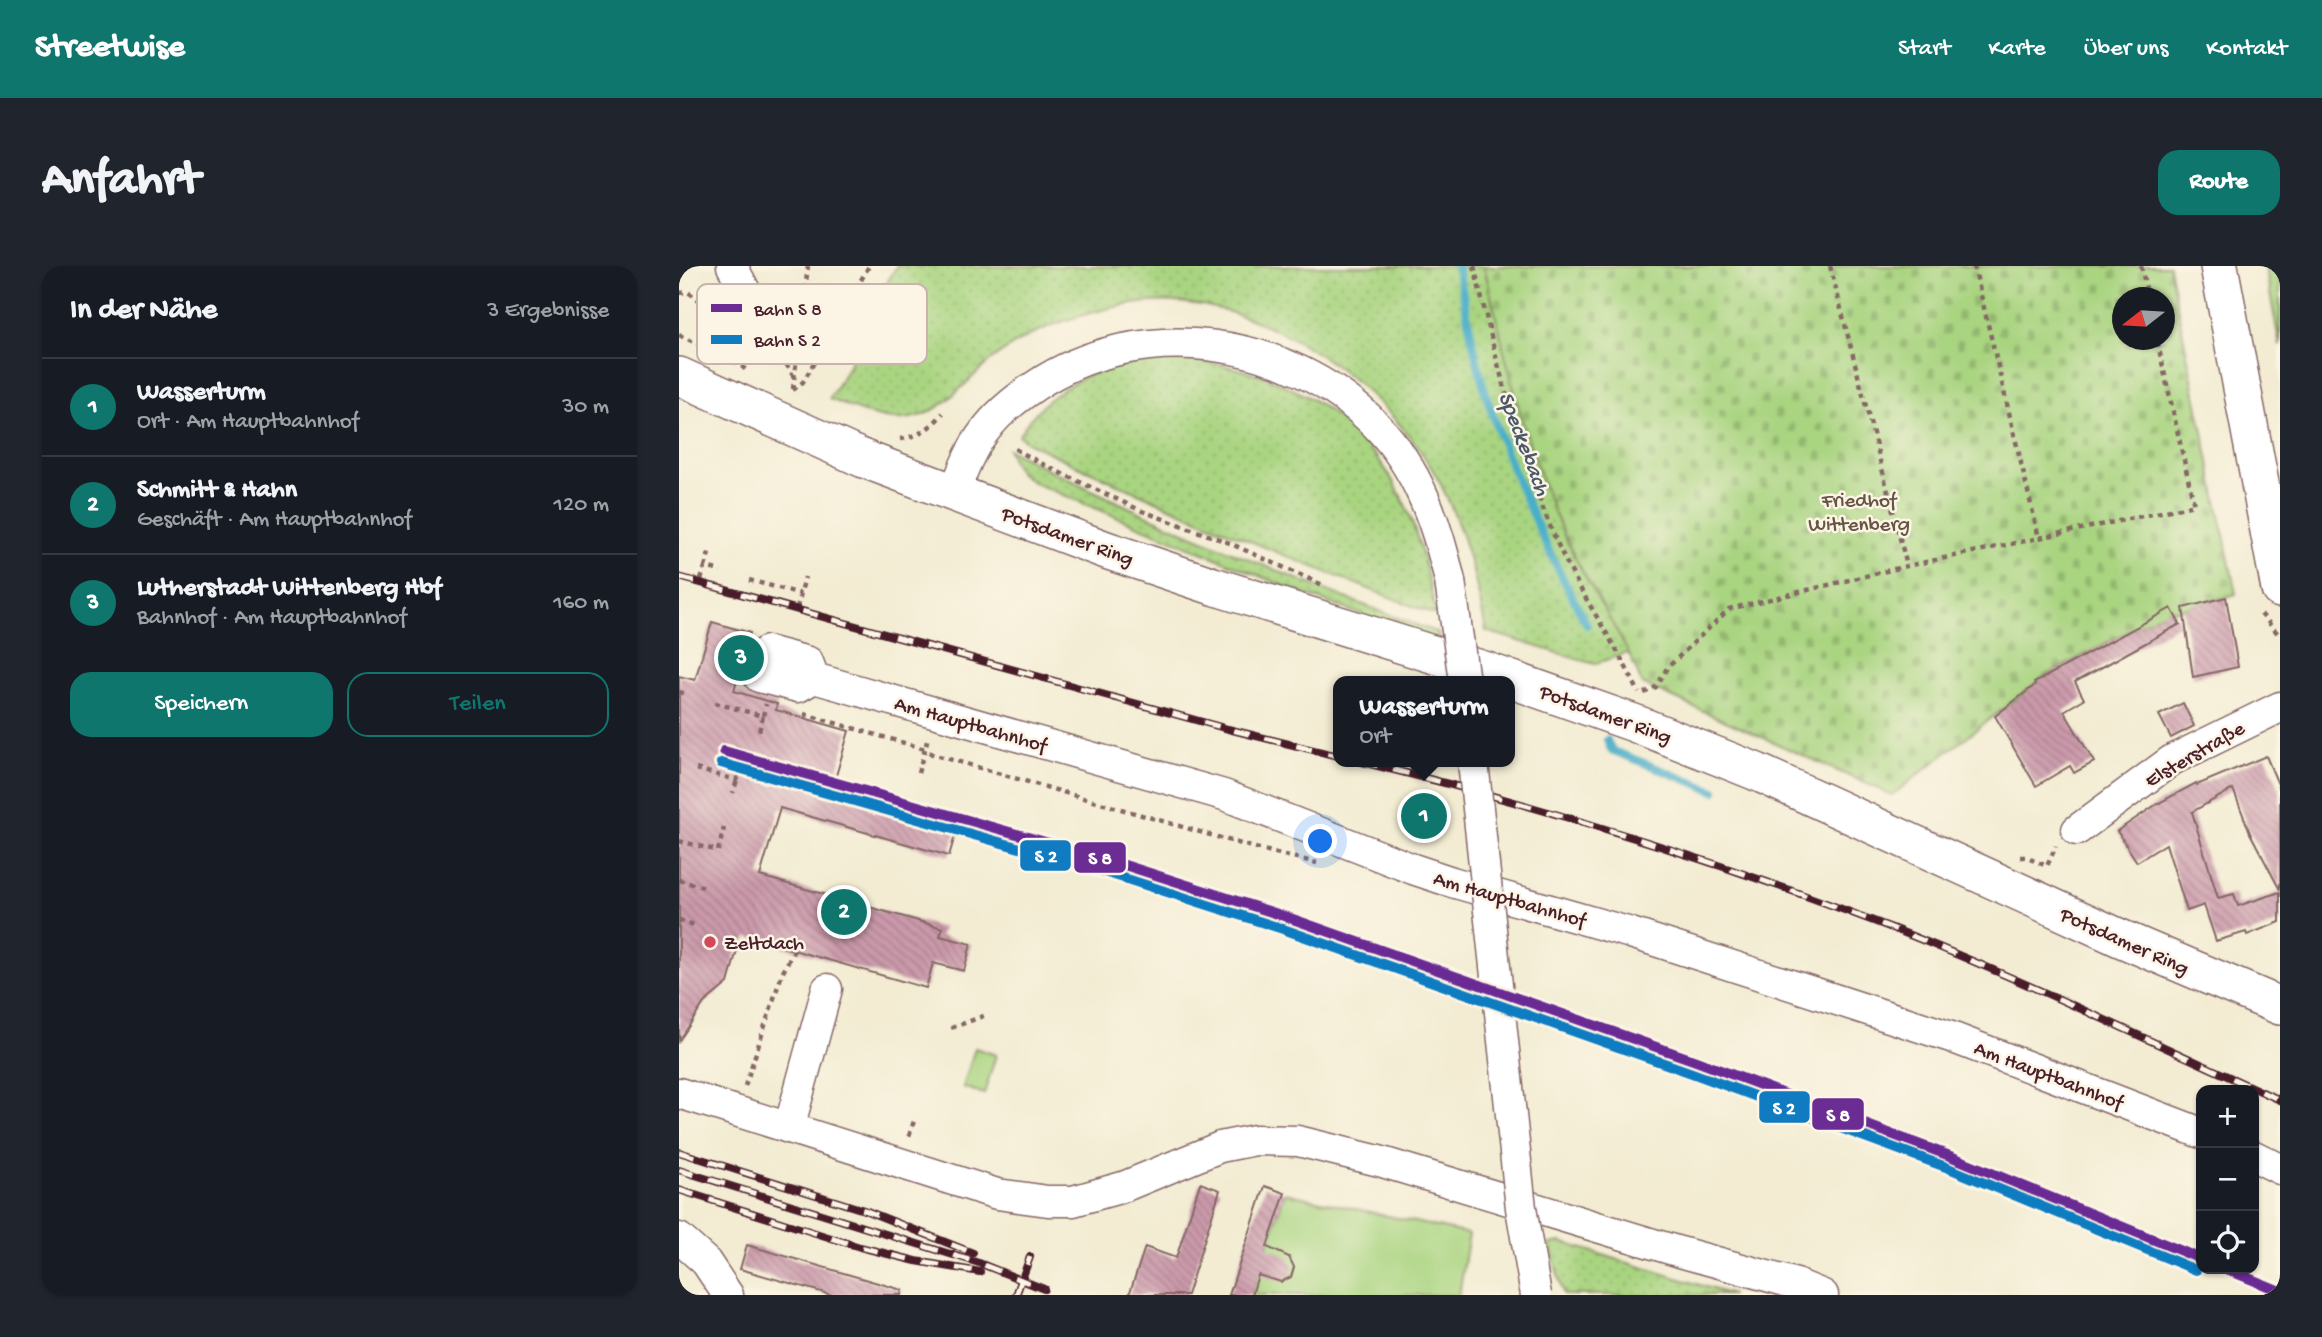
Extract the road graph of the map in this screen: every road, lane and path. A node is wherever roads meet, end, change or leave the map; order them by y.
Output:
1 (732, 266) edge
2 (806, 266) edge
3 (869, 266) edge
4 (1474, 266) edge
5 (1830, 266) edge
6 (1974, 266) edge
7 (2141, 266) edge
8 (2219, 266) edge
9 (740, 284) edge
10 (805, 284) edge
11 (859, 284) edge
12 (2146, 287) edge
13 (679, 293) edge
14 (697, 295) edge
15 (679, 335) edge
16 (697, 344) edge
17 (2159, 350) edge
18 (785, 364) edge
19 (797, 364) edge
20 (813, 364) edge
21 (679, 376) edge
22 (796, 380) junction
23 (943, 413) dead end
24 (893, 439) dead end
25 (954, 493) junction
26 (2039, 537) junction
27 (710, 550) dead end
28 (1907, 566) junction
29 (705, 567) junction
30 (721, 571) dead end
31 (805, 577) dead end
32 (701, 580) dead end
33 (750, 580) dead end
34 (2280, 589) edge
35 (801, 594) junction
36 (797, 608) dead end
37 (1621, 656) dead end
38 (1463, 676) edge
39 (1501, 676) edge
40 (814, 678) dead end
41 (1515, 681) edge
42 (679, 692) edge
43 (686, 694) dead end
44 (1640, 695) dead end
45 (715, 703) dead end
46 (767, 703) dead end
47 (2280, 707) edge
48 (793, 711) dead end
49 (935, 713) junction
50 (763, 716) junction
51 (759, 731) dead end
52 (925, 749) junction
53 (742, 761) dead end
54 (1474, 767) edge
55 (696, 769) dead end
56 (918, 773) dead end
57 (737, 777) junction
58 (733, 793) dead end
59 (724, 828) dead end
60 (2077, 830) joint
61 (679, 841) edge
62 (2012, 858) dead end
63 (679, 880) edge
64 (708, 888) dead end
65 (679, 920) edge
66 (697, 926) dead end
67 (794, 950) dead end
68 (827, 989) dead end
69 (2280, 1006) edge
70 (986, 1015) dead end
71 (951, 1028) dead end
72 (679, 1093) edge
73 (736, 1111) junction
74 (915, 1118) dead end
75 (789, 1128) junction
76 (2196, 1131) edge
77 (909, 1136) dead end
78 (2259, 1158) edge
79 (2280, 1169) edge
80 (679, 1238) edge
81 (728, 1295) edge
82 (1536, 1295) edge
83 (1823, 1295) edge

1 - 9 street
2 - 10 path
3 - 11 path
4 - 37 path
5 - 28 path
6 - 26 path
7 - 12 path
8 - 34 main road
13 - 14 path
15 - 16 path
17 - 26 path
18 - 22 path
19 - 22 path
20 - 22 path
21 - 25 main road, Potsdamer Ring
23 - 24 path
25 - 38 street, bridge
25 - 39 main road, Potsdamer Ring
26 - 28 path
27 - 29 path
28 - 44 path
29 - 30 path
29 - 32 path
31 - 35 path
33 - 35 path
35 - 36 path
40 - 49 street, Am Hauptbahnhof
41 - 69 main road, Potsdamer Ring
42 - 43 path
45 - 50 path
46 - 50 path
47 - 60 street, Elsterstraße
48 - 52 path
49 - 52 path
49 - 76 street, Am Hauptbahnhof
50 - 51 path
52 - 56 path
53 - 57 path
54 - 82 street, bridge
55 - 57 path
57 - 58 path
59 - 61 path
60 - 62 path
63 - 64 path
65 - 66 path
67 - 73 path
68 - 75 street
70 - 71 path
72 - 73 street
73 - 75 street
74 - 77 path
75 - 83 street
78 - 79 street
80 - 81 street

